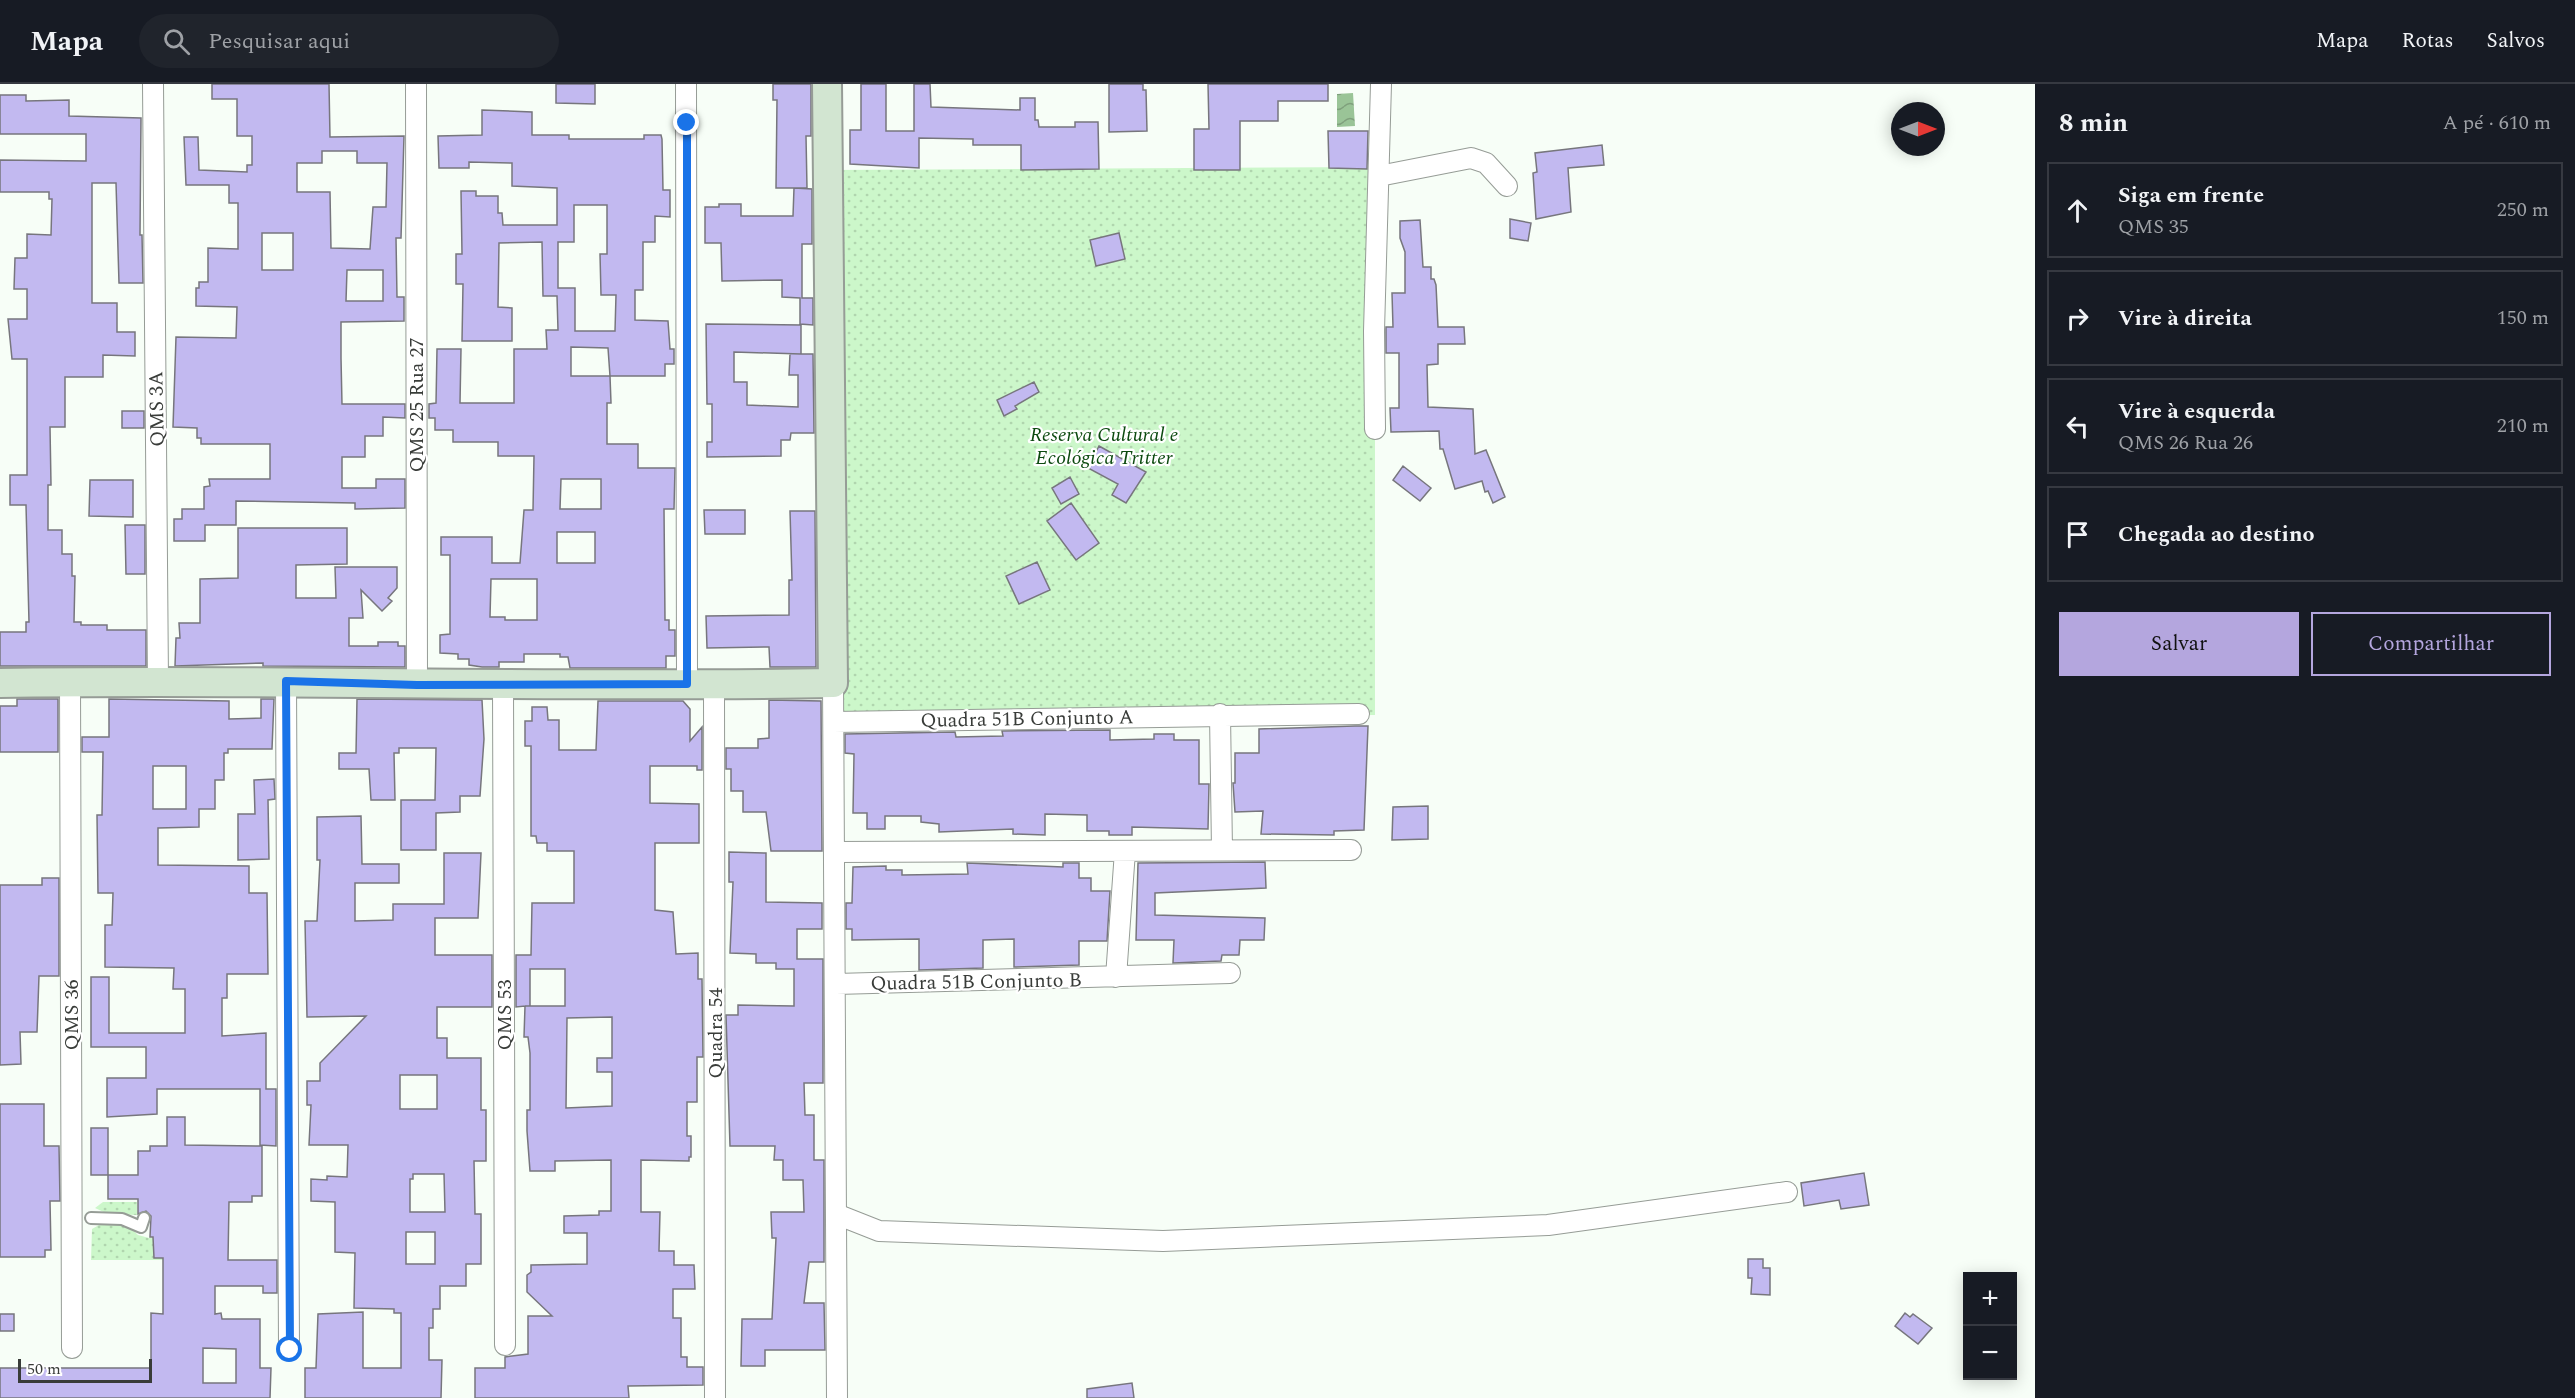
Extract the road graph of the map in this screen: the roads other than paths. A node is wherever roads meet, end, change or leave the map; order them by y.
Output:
1 (153, 84) edge
2 (416, 84) edge
3 (686, 84) edge
4 (827, 84) edge
5 (1382, 84) edge
6 (1379, 176) junction
7 (1507, 186) dead end
8 (1374, 429) dead end
9 (286, 681) junction
10 (70, 682) junction
11 (158, 682) junction
12 (833, 682) junction
13 (0, 683) edge
14 (417, 685) junction
15 (503, 685) junction
16 (701, 685) junction
17 (1220, 714) junction
18 (1359, 714) dead end
19 (834, 722) junction
20 (1350, 849) dead end
21 (1222, 850) junction
22 (1125, 851) junction
23 (835, 852) junction
24 (1230, 974) dead end
25 (1116, 977) junction
26 (836, 984) junction
27 (1787, 1191) dead end
28 (836, 1214) junction
29 (82, 1218) junction
30 (144, 1218) dead end
31 (505, 1345) dead end
32 (72, 1348) dead end
33 (290, 1350) dead end
34 (715, 1389) edge
35 (837, 1398) edge

1 - 11 street, QMS 3A
2 - 14 street, QMS 25 Rua 27
3 - 16 street, Quadra 54
4 - 12 street
5 - 6 street
6 - 7 street
6 - 8 street
9 - 11 street
9 - 14 street
9 - 33 street
10 - 11 street
10 - 13 street
10 - 29 street, QMS 36
12 - 16 street
12 - 19 street
14 - 15 street
15 - 16 street
15 - 31 street, QMS 53
16 - 34 street, Quadra 54
17 - 18 street, Quadra 51B Conjunto A
17 - 19 street, Quadra 51B Conjunto A
17 - 21 street
19 - 23 street
20 - 21 street
21 - 22 street
22 - 23 street
22 - 25 street
23 - 26 street
24 - 25 street, Quadra 51B Conjunto B
25 - 26 street, Quadra 51B Conjunto B
26 - 28 street
27 - 28 street
28 - 35 street
29 - 30 lane
29 - 32 street, QMS 36

